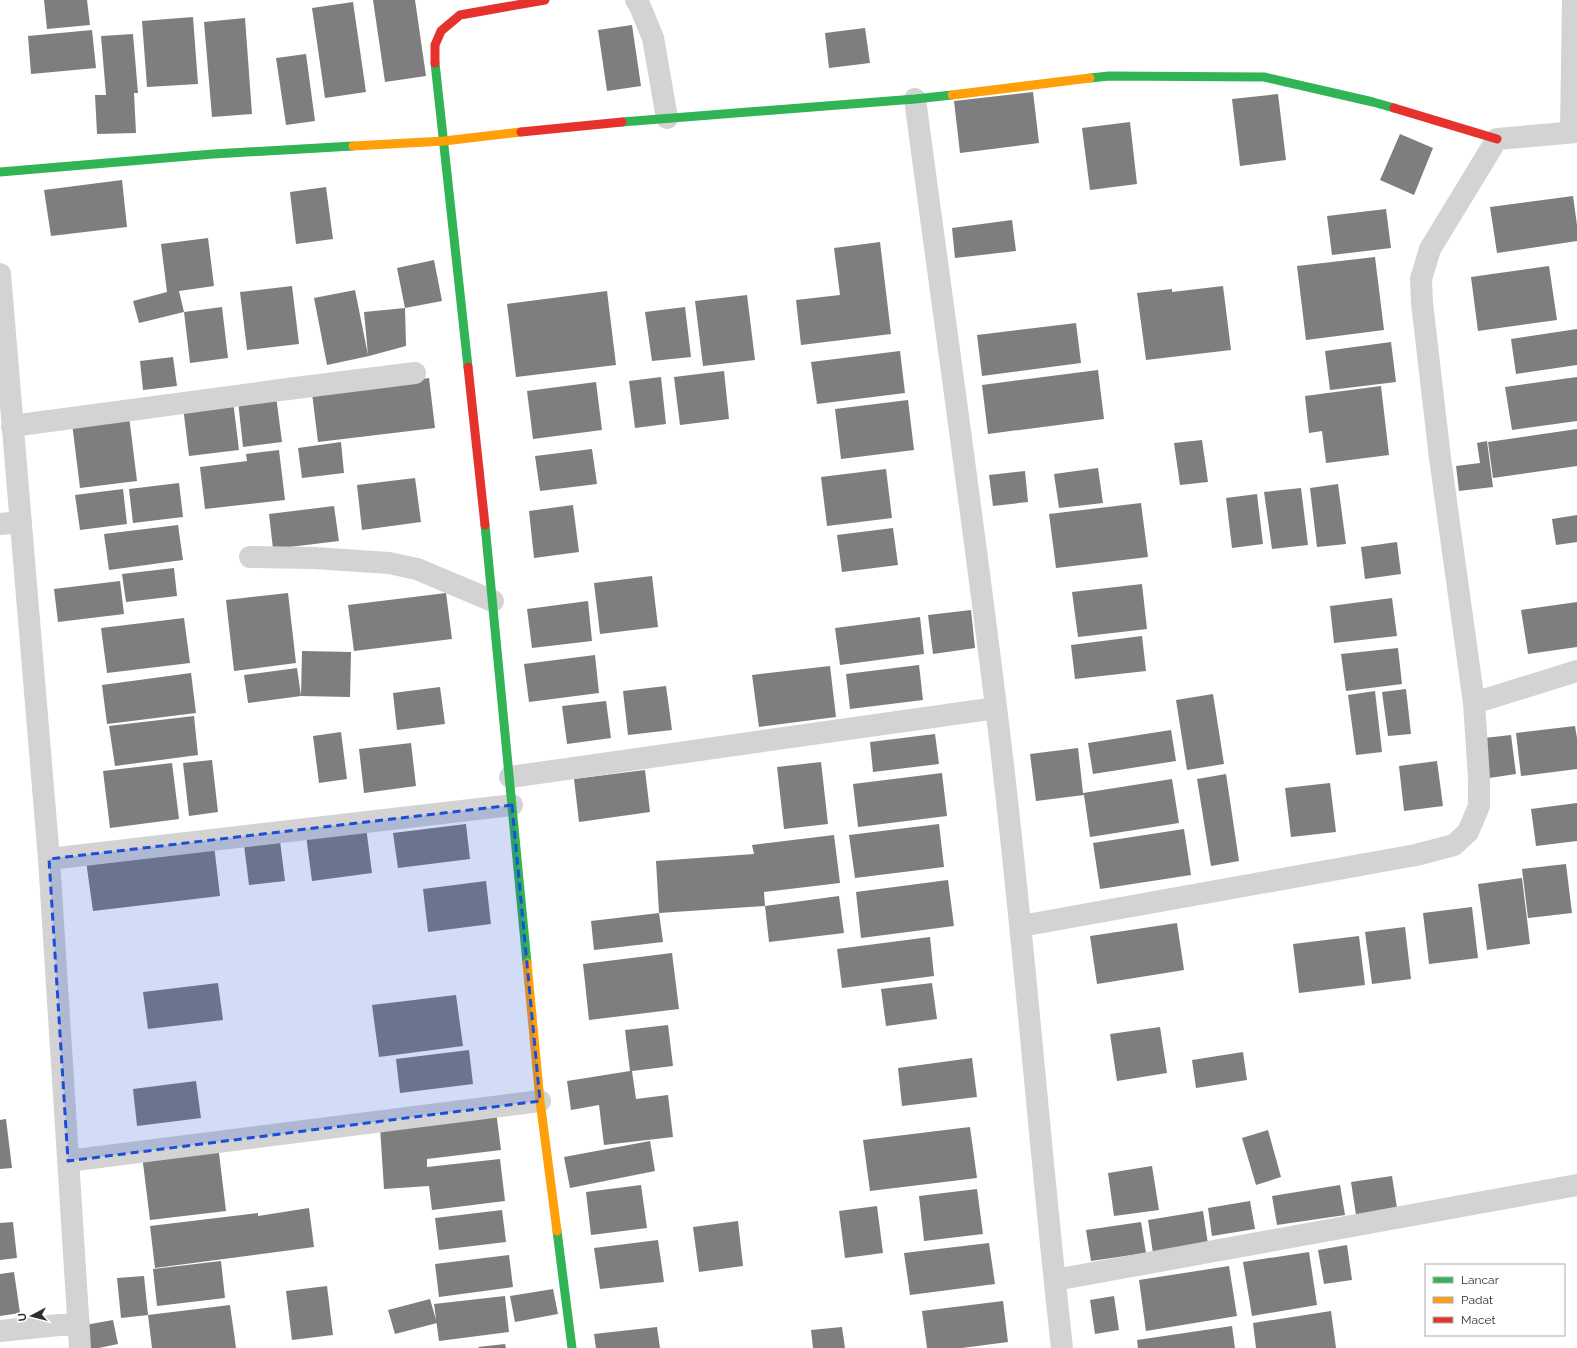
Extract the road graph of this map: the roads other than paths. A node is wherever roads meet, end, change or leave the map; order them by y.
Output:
1 (545, 0) edge
2 (636, 0) edge
3 (1573, 0) edge
4 (914, 99) junction
5 (667, 118) junction
6 (1574, 132) edge
7 (1497, 139) junction
8 (444, 141) junction
9 (0, 172) edge
10 (0, 274) edge
11 (415, 374) dead end
12 (12, 426) junction
13 (10, 523) edge
14 (250, 557) dead end
15 (493, 601) junction
16 (1577, 670) edge
17 (1474, 703) junction
18 (996, 708) junction
19 (510, 777) junction
20 (512, 804) junction
21 (48, 859) junction
22 (1021, 926) junction
23 (540, 1101) junction
24 (68, 1161) junction
25 (1577, 1185) edge
26 (1054, 1280) junction
27 (79, 1323) junction
28 (0, 1331) edge
29 (80, 1348) edge
30 (572, 1348) edge
31 (1062, 1348) edge

1 - 8 street
2 - 5 street
3 - 6 street
4 - 5 street
4 - 7 street
4 - 18 street
5 - 8 street
6 - 7 street
7 - 17 street
8 - 9 street
8 - 15 street
10 - 12 street
11 - 12 street
12 - 13 street
13 - 21 street
14 - 15 street
15 - 19 street
16 - 17 street
17 - 22 street
18 - 19 street
18 - 22 street
19 - 20 street
20 - 21 street
20 - 23 street
21 - 24 street
22 - 26 street
23 - 24 street
23 - 30 street
24 - 27 street
25 - 26 street
26 - 31 street
27 - 28 street
27 - 29 street

